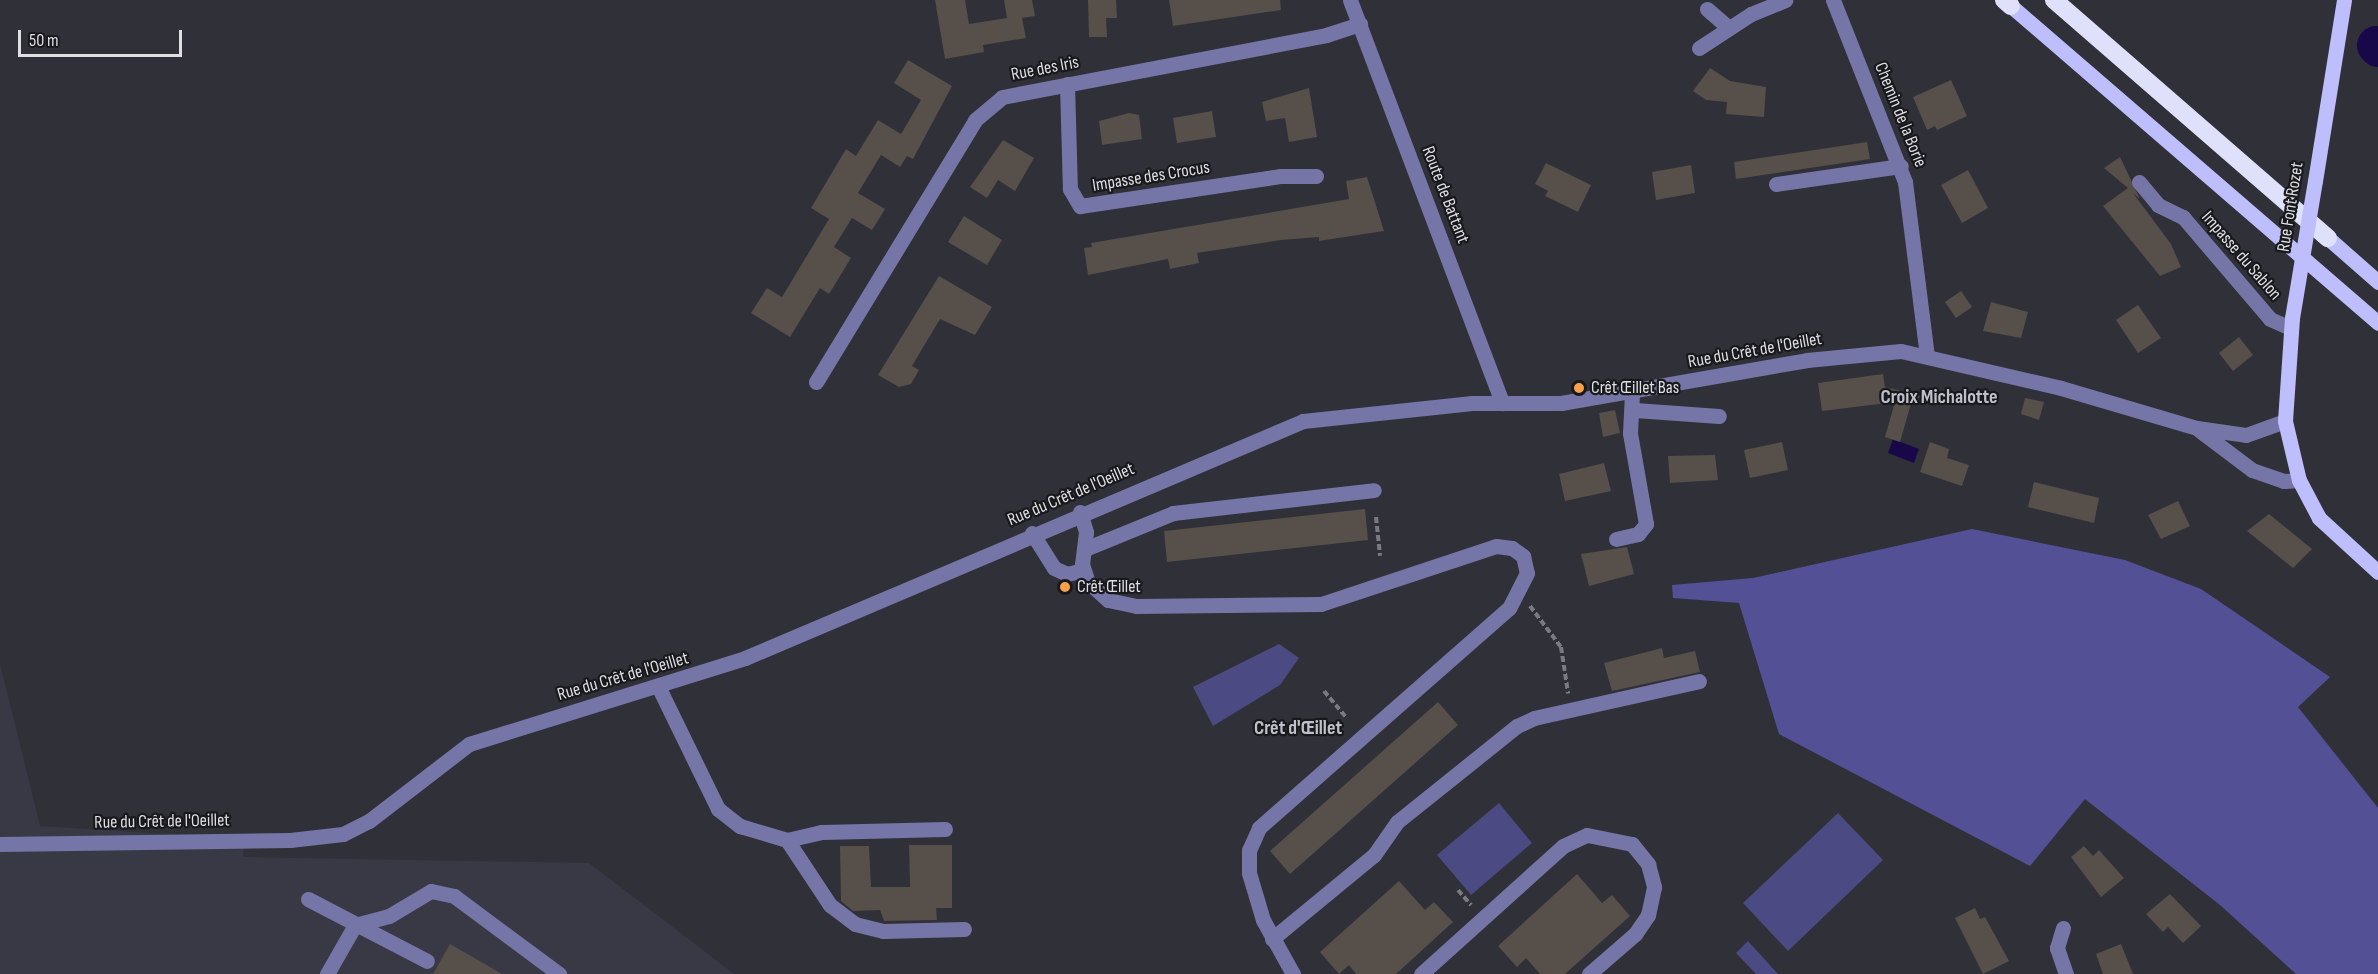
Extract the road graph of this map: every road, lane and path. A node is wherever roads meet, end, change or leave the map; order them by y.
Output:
1 (1350, 0) edge
2 (1785, 0) edge
3 (1833, 0) edge
4 (2054, 0) edge
5 (2344, 0) edge
6 (2008, 3) edge
7 (1707, 9) dead end
8 (1360, 24) junction
9 (1729, 28) junction
10 (1699, 48) dead end
11 (1067, 84) junction
12 (1901, 166) junction
13 (1316, 176) dead end
14 (2139, 182) dead end
15 (1776, 184) dead end
16 (2328, 238) joint
17 (2378, 281) edge
18 (2378, 322) edge
19 (2291, 323) junction
20 (1927, 355) junction
21 (816, 382) dead end
22 (1632, 393) junction
23 (1502, 403) junction
24 (1635, 410) junction
25 (1719, 416) dead end
26 (2285, 421) junction
27 (2197, 428) junction
28 (2299, 480) junction
29 (1374, 490) dead end
30 (1080, 512) junction
31 (1376, 517) dead end
32 (1032, 532) junction
33 (1616, 539) dead end
34 (1085, 549) junction
35 (1380, 556) dead end
36 (1083, 570) junction
37 (2378, 573) edge
38 (1520, 593) junction
39 (1699, 681) dead end
40 (659, 688) junction
41 (1324, 691) dead end
42 (1570, 711) junction
43 (1347, 718) dead end
44 (945, 829) dead end
45 (787, 840) junction
46 (0, 844) edge
47 (308, 899) dead end
48 (355, 925) junction
49 (2063, 927) dead end
50 (964, 929) dead end
51 (1272, 939) junction
52 (427, 961) dead end
53 (1591, 973) edge
54 (327, 974) edge
55 (560, 974) edge
56 (1293, 974) edge
57 (1421, 974) edge
58 (2066, 974) edge

1 - 8 street, Route de Battant
2 - 9 street
3 - 12 street, Chemin de la Borie
4 - 16 highway
5 - 19 main road, Rue Font Rozet, bridge
6 - 18 main road
7 - 9 street
8 - 11 street, Rue des Iris
8 - 23 street, Route de Battant
9 - 10 street
11 - 13 street, Impasse des Crocus
11 - 21 street, Rue des Iris
12 - 15 street
12 - 20 street, Chemin de la Borie
14 - 19 street, Impasse du Sablon
16 - 17 main road
19 - 26 main road, Rue Font Rozet
20 - 22 street, Rue du Crêt de l'Oeillet
20 - 27 street, Rue du Crêt de l'Oeillet
22 - 23 street, Rue du Crêt de l'Oeillet
22 - 24 street
23 - 30 street, Rue du Crêt de l'Oeillet
24 - 25 street
24 - 33 street
26 - 27 street, Rue du Crêt de l'Oeillet
26 - 28 main road
27 - 28 street
28 - 37 main road
29 - 34 street
30 - 32 street, Rue du Crêt de l'Oeillet
30 - 34 street
31 - 35 path
32 - 36 street
32 - 40 street, Rue du Crêt de l'Oeillet
34 - 36 street
36 - 38 street
38 - 42 path
38 - 51 street
39 - 42 street
40 - 45 street
40 - 46 street, Rue du Crêt de l'Oeillet
41 - 43 path
42 - 51 street
44 - 45 street
45 - 50 street
47 - 48 street
48 - 52 street
48 - 54 street
48 - 55 street
49 - 58 street
51 - 56 street
53 - 57 street

